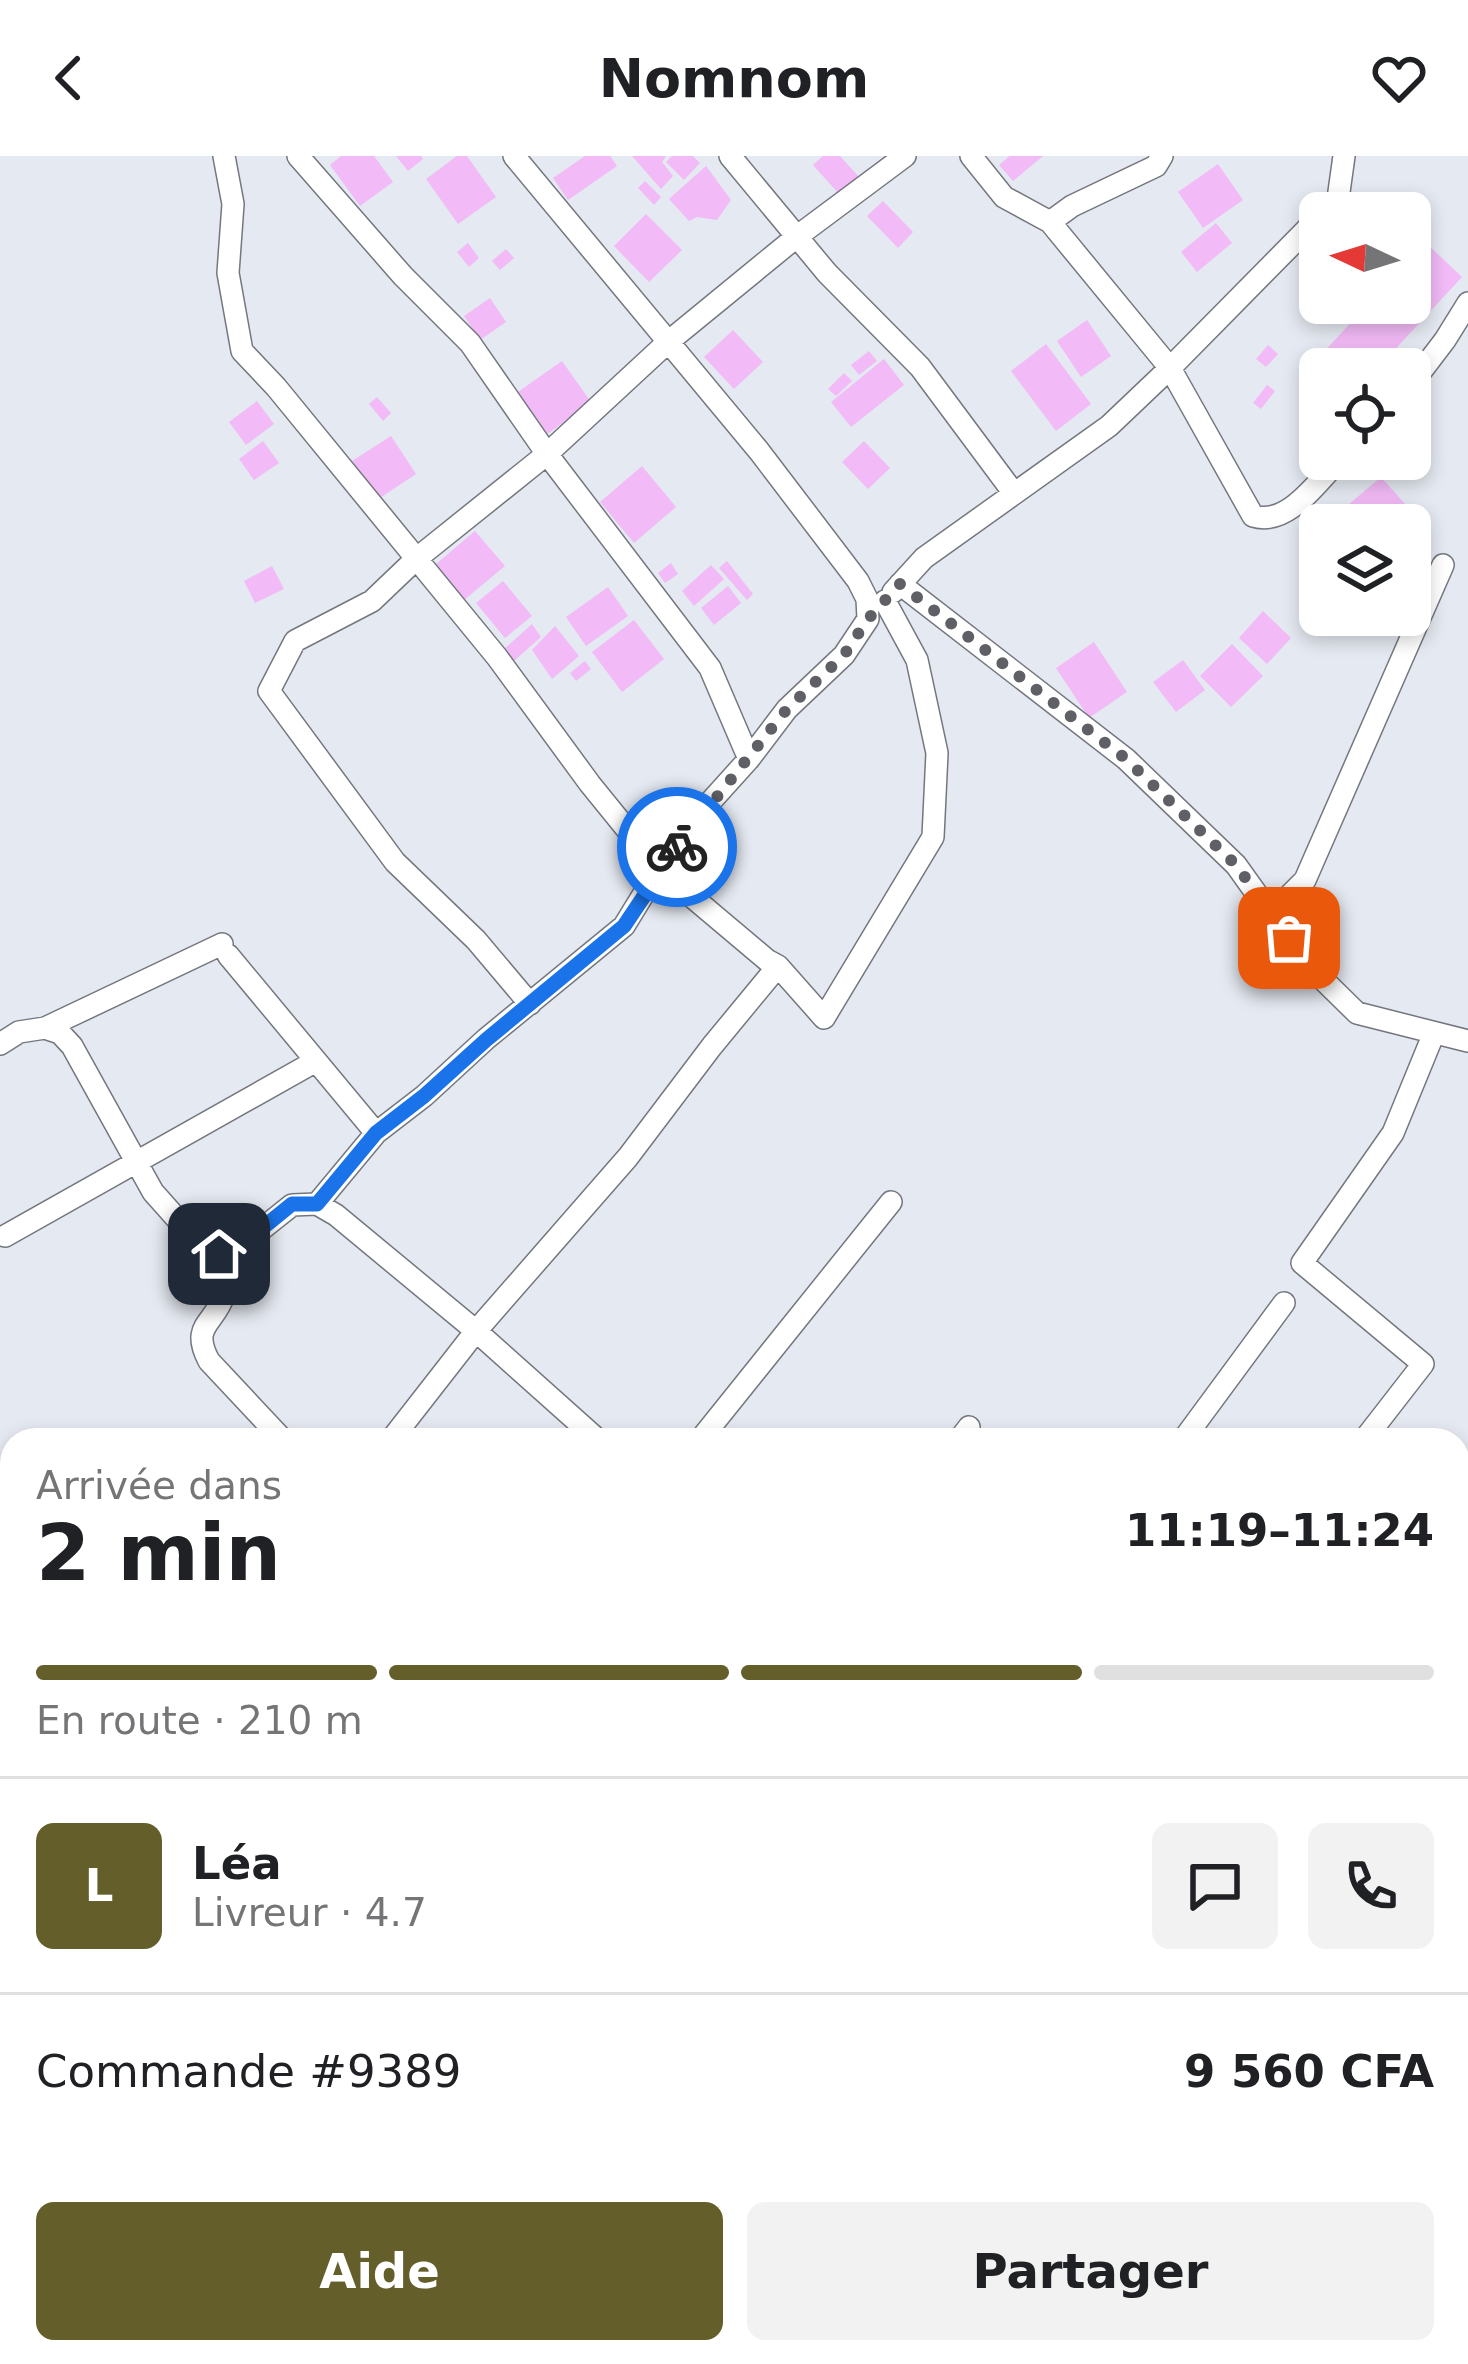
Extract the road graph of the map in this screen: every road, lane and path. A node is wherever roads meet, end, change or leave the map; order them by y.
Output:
1 (224, 156) edge
2 (298, 156) edge
3 (514, 156) edge
4 (730, 156) edge
5 (905, 156) edge
6 (971, 156) edge
7 (1162, 156) edge
8 (1344, 156) edge
9 (1338, 192) edge
10 (1050, 223) junction
11 (795, 238) junction
12 (1299, 238) edge
13 (1468, 304) edge
14 (1459, 337) edge
15 (668, 342) junction
16 (1431, 365) edge
17 (1170, 368) junction
18 (547, 454) junction
19 (1319, 480) edge
20 (1012, 492) junction
21 (416, 559) junction
22 (1443, 565) dead end
23 (892, 592) junction
24 (868, 619) junction
25 (748, 759) junction
26 (659, 869) junction
27 (1271, 914) junction
28 (778, 966) junction
29 (530, 1004) junction
30 (45, 1028) junction
31 (1434, 1033) junction
32 (1468, 1041) edge
33 (0, 1044) edge
34 (316, 1061) junction
35 (376, 1133) junction
36 (137, 1163) junction
37 (891, 1202) dead end
38 (317, 1204) junction
39 (5, 1236) dead end
40 (219, 1254) junction
41 (1284, 1303) dead end
42 (476, 1331) junction
43 (272, 1428) edge
44 (401, 1428) edge
45 (585, 1428) edge
46 (710, 1428) edge
47 (1192, 1428) edge
48 (1373, 1428) edge

1 - 21 street
2 - 18 street
3 - 15 street
4 - 11 street
5 - 11 street
6 - 10 street
7 - 10 street
8 - 9 street
10 - 17 street
11 - 15 street
11 - 20 street
12 - 17 street
13 - 14 street
14 - 16 street
15 - 18 street
15 - 24 street
17 - 19 street
17 - 20 street
18 - 21 street
18 - 25 street
20 - 23 street
21 - 26 street
21 - 29 street
22 - 27 street
23 - 24 street
23 - 27 street
23 - 28 street
24 - 25 street
25 - 26 street
26 - 28 street
26 - 29 street
27 - 31 street
28 - 42 street
29 - 35 street
30 - 33 street
30 - 34 street
30 - 36 street
31 - 32 street
31 - 48 street
34 - 35 street
34 - 36 street
35 - 38 street
36 - 39 street
36 - 40 street
37 - 46 street
38 - 40 street
38 - 42 street
40 - 43 street
41 - 47 street
42 - 44 street
42 - 45 street

